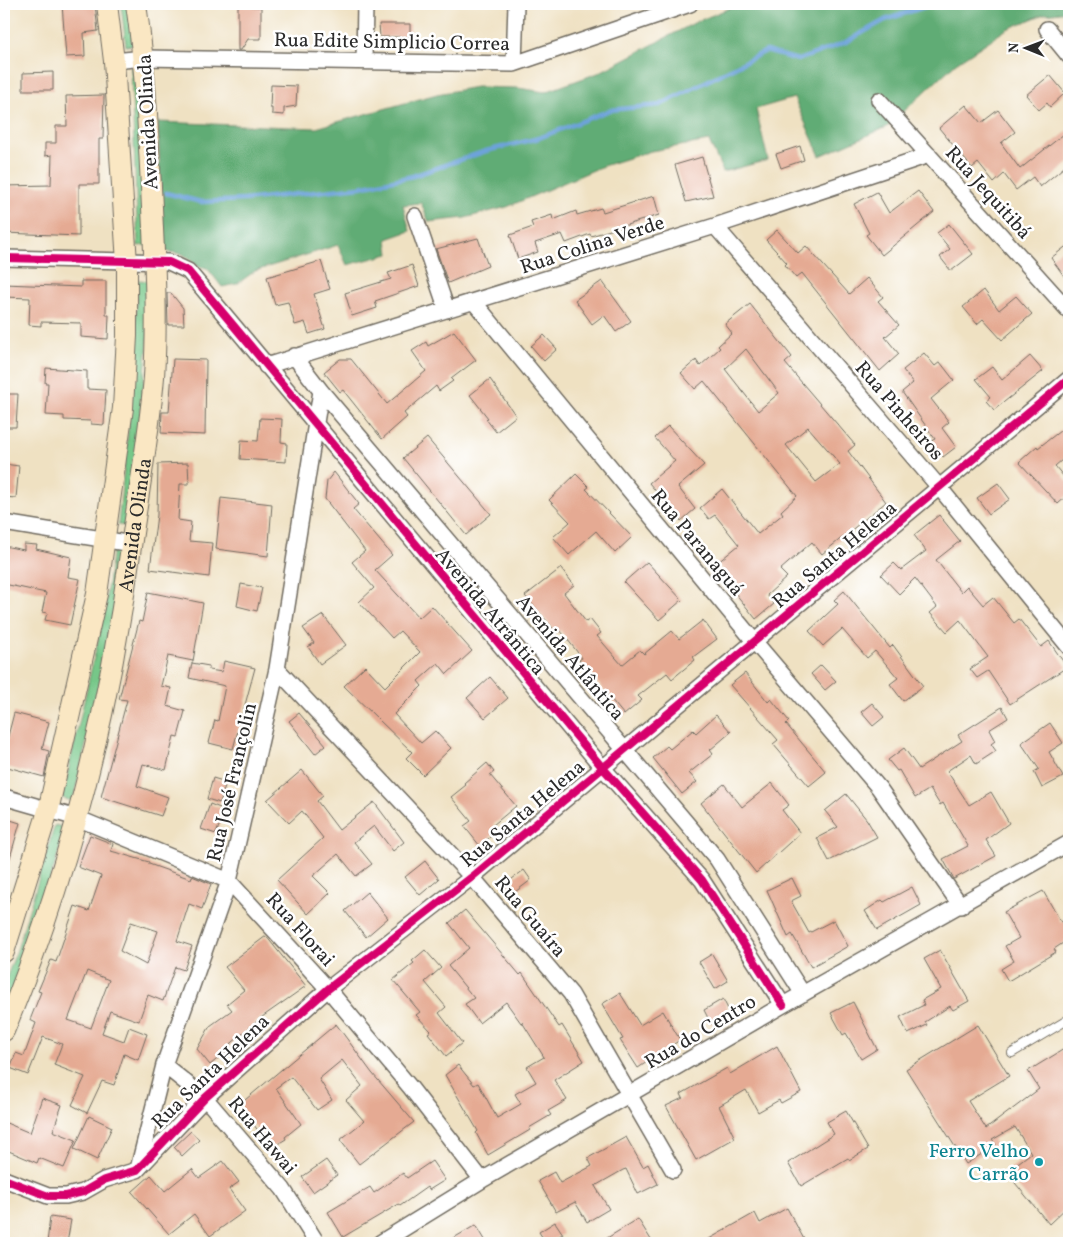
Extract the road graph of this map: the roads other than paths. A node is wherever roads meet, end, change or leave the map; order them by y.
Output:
1 (107, 4) edge
2 (136, 4) edge
3 (365, 4) edge
4 (516, 4) edge
5 (690, 4) edge
6 (1047, 29) dead end
7 (1069, 56) edge
8 (144, 58) junction
9 (114, 61) junction
10 (364, 61) junction
11 (514, 64) junction
12 (879, 100) dead end
13 (929, 155) junction
14 (415, 216) dead end
15 (715, 226) junction
16 (4, 258) edge
17 (155, 262) junction
18 (128, 263) junction
19 (474, 302) junction
20 (447, 310) junction
21 (1069, 310) edge
22 (294, 356) junction
23 (266, 366) junction
24 (1069, 379) edge
25 (321, 391) junction
26 (315, 426) junction
27 (940, 487) junction
28 (4, 523) edge
29 (106, 539) junction
30 (132, 544) junction
31 (754, 641) junction
32 (1069, 647) edge
33 (277, 669) junction
34 (623, 750) junction
35 (602, 767) junction
36 (4, 797) edge
37 (48, 811) junction
38 (77, 818) junction
39 (1069, 843) edge
40 (472, 877) junction
41 (230, 881) junction
42 (961, 906) junction
43 (4, 952) edge
44 (328, 989) junction
45 (803, 994) junction
46 (783, 1005) junction
47 (1069, 1019) edge
48 (4, 1031) edge
49 (1012, 1053) dead end
50 (164, 1065) junction
51 (629, 1096) junction
52 (206, 1098) junction
53 (138, 1170) junction
54 (673, 1170) dead end
55 (4, 1178) edge
56 (482, 1180) junction
57 (317, 1243) edge
58 (380, 1243) edge

1 - 9 street, Avenida Olinda
2 - 8 street, Avenida Olinda
3 - 10 street
4 - 11 street
5 - 11 street, Rua Edite Simplicio Correa
6 - 7 street
8 - 9 street, Rua Edite Simplicio Correa
8 - 10 street, Rua Edite Simplicio Correa
8 - 17 street, Avenida Olinda
9 - 18 street, Avenida Olinda
10 - 11 street, Rua Edite Simplicio Correa
12 - 13 street, Rua Jequitibá
13 - 15 street, Rua Colina Verde
13 - 21 street, Rua Jequitibá
14 - 20 street
15 - 19 street, Rua Colina Verde
15 - 27 street, Rua Pinheiros
16 - 18 street, Avenida Atrântica
17 - 18 street, Avenida Atrântica
17 - 23 street, Avenida Atrântica
17 - 30 street, Avenida Olinda
18 - 29 street, Avenida Olinda
19 - 20 street, Rua Colina Verde
19 - 31 street, Rua Paranaguá
20 - 22 street, Rua Colina Verde
22 - 23 street, Rua Colina Verde
22 - 25 street, Avenida Atlântica
23 - 26 street, Avenida Atrântica
24 - 27 street, Rua Santa Helena
25 - 26 street, Rua José Françolin
25 - 34 street, Avenida Atlântica
26 - 33 street, Rua José Françolin
26 - 35 street, Avenida Atrântica
27 - 31 street, Rua Santa Helena
27 - 32 street, Rua Pinheiros
28 - 29 street
29 - 30 street
29 - 37 street, Avenida Olinda
30 - 38 street, Avenida Olinda
31 - 34 street, Rua Santa Helena
31 - 42 street, Rua Paranaguá
33 - 40 street, Rua Guaíra
33 - 41 street, Rua José Françolin
34 - 35 street, Rua Santa Helena
34 - 45 street, Avenida Atlântica
35 - 40 street, Rua Santa Helena
35 - 46 street, Avenida Atrântica
36 - 37 street, Rua Florai
37 - 38 street, Rua Florai
37 - 43 street, Avenida Olinda
38 - 41 street, Rua Florai
38 - 48 street, Avenida Olinda
39 - 42 street, Rua do Centro
40 - 44 street, Rua Santa Helena
40 - 51 street, Rua Guaíra
41 - 44 street, Rua Florai
41 - 50 street, Rua José Françolin
42 - 45 street, Rua do Centro
44 - 52 street, Rua Santa Helena
44 - 56 street, Rua Florai
45 - 46 street, Rua do Centro
46 - 51 street, Rua do Centro
47 - 49 lane
50 - 52 street, Rua Hawai
50 - 53 street, Rua José Françolin
51 - 54 street, Rua Guaíra
51 - 56 street, Rua do Centro
52 - 53 street, Rua Santa Helena
52 - 57 street, Rua Hawai
53 - 55 street
56 - 58 street, Rua do Centro

